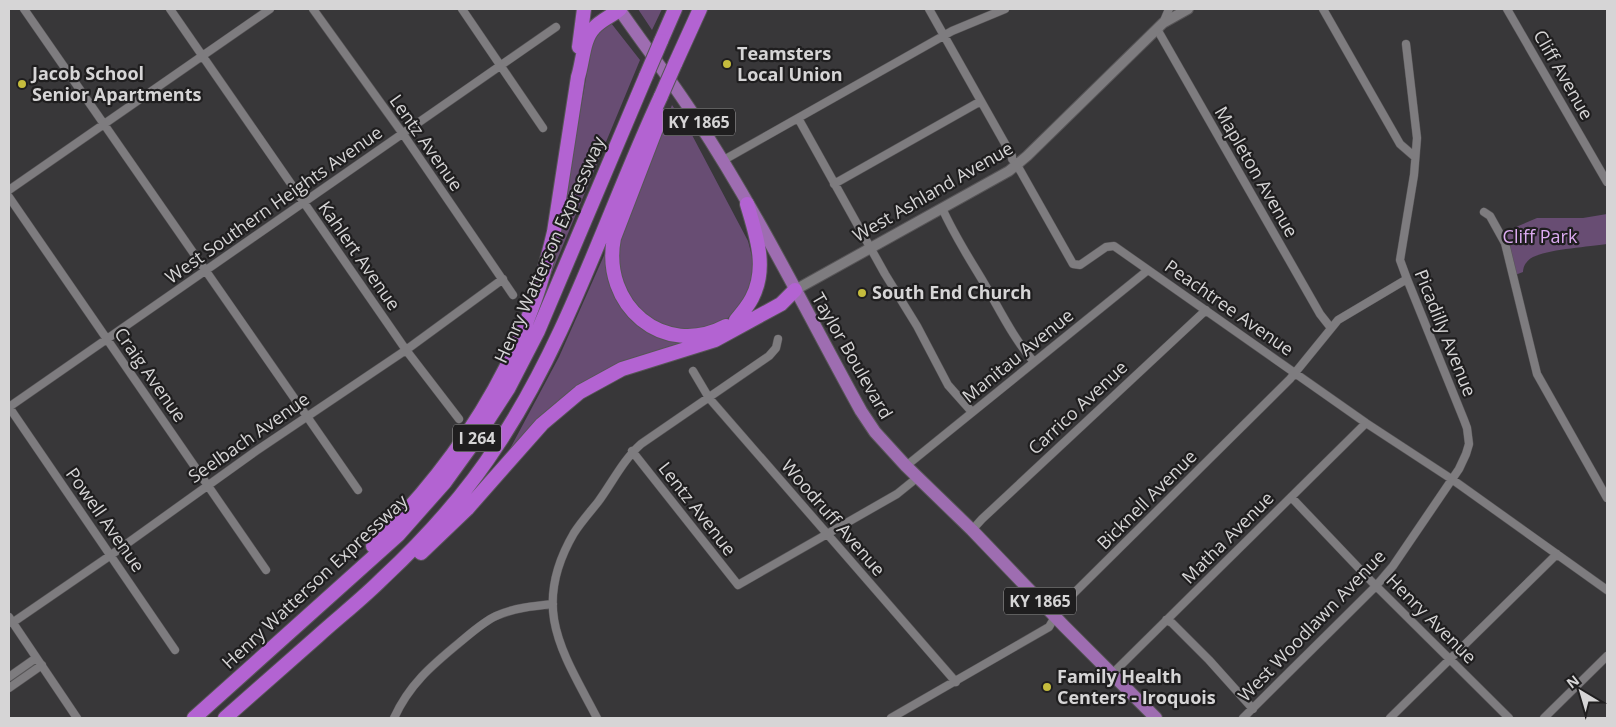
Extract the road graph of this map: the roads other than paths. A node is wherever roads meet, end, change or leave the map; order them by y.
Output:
1 (24, 9) edge
2 (170, 9) edge
3 (270, 9) edge
4 (314, 9) edge
5 (462, 9) edge
6 (584, 9) edge
7 (619, 9) edge
8 (675, 9) edge
9 (700, 9) edge
10 (929, 9) edge
11 (1005, 9) edge
12 (1169, 9) edge
13 (1188, 9) edge
14 (1323, 9) edge
15 (1507, 9) edge
16 (1160, 26) junction
17 (556, 27) dead end
18 (944, 36) junction
19 (1406, 44) dead end
20 (202, 56) junction
21 (501, 66) junction
22 (578, 77) junction
23 (661, 96) junction
24 (981, 101) junction
25 (798, 118) junction
26 (104, 124) junction
27 (543, 128) dead end
28 (403, 134) junction
29 (1415, 157) junction
30 (722, 161) junction
31 (1017, 165) junction
32 (1607, 182) edge
33 (834, 184) junction
34 (9, 190) edge
35 (9, 197) edge
36 (304, 202) junction
37 (747, 204) junction
38 (942, 208) junction
39 (1484, 212) dead end
40 (870, 248) junction
41 (1148, 270) junction
42 (206, 271) junction
43 (1406, 279) junction
44 (503, 280) junction
45 (795, 290) junction
46 (513, 295) dead end
47 (1206, 310) junction
48 (736, 320) junction
49 (1331, 328) junction
50 (107, 339) junction
51 (778, 339) dead end
52 (406, 350) junction
53 (1034, 362) junction
54 (693, 371) dead end
55 (1295, 373) junction
56 (709, 398) junction
57 (9, 407) edge
58 (972, 412) junction
59 (306, 416) junction
60 (458, 419) dead end
61 (1366, 423) junction
62 (632, 451) junction
63 (906, 466) junction
64 (918, 477) junction
65 (1453, 480) junction
66 (208, 485) junction
67 (358, 490) dead end
68 (1290, 497) junction
69 (1607, 498) edge
70 (972, 530) junction
71 (827, 534) junction
72 (1557, 554) junction
73 (111, 555) junction
74 (266, 570) dead end
75 (352, 576) junction
76 (381, 581) junction
77 (1376, 586) junction
78 (1607, 590) edge
79 (553, 604) junction
80 (1055, 617) junction
81 (11, 620) edge
82 (1166, 620) junction
83 (175, 650) dead end
84 (1607, 656) edge
85 (36, 658) junction
86 (1450, 659) junction
87 (42, 666) junction
88 (1112, 674) junction
89 (9, 677) edge
90 (956, 682) junction
91 (9, 688) edge
92 (1253, 709) junction
93 (77, 718) edge
94 (194, 718) edge
95 (225, 718) edge
96 (394, 718) edge
97 (597, 718) edge
98 (891, 718) edge
99 (1156, 718) edge
100 (1243, 718) edge
101 (1390, 718) edge
102 (1509, 718) edge
103 (1544, 718) edge

1 - 26 street
2 - 20 street, Kahlert Avenue
3 - 20 street
4 - 28 street, Lentz Avenue
5 - 21 street
6 - 22 highway
7 - 22 highway
7 - 30 main road, Taylor Boulevard / KY 1865
8 - 75 highway, Henry Watterson Expressway / I 264, bridge
9 - 23 highway, I 264, bridge
10 - 18 street, Peachtree Avenue
11 - 18 street
12 - 16 street
13 - 16 street, West Ashland Avenue
14 - 29 street
15 - 32 street, Cliff Avenue
16 - 31 street, West Ashland Avenue
16 - 49 street, Mapleton Avenue
17 - 21 street, West Southern Heights Avenue
18 - 24 street, Peachtree Avenue
18 - 25 street
19 - 29 street, Picadilly Avenue
20 - 26 street
20 - 36 street, Kahlert Avenue
21 - 27 street
21 - 28 street, West Southern Heights Avenue
22 - 75 highway
23 - 48 highway
23 - 76 highway, I 264
24 - 31 street, Peachtree Avenue
24 - 33 street
25 - 30 street
25 - 33 street
26 - 34 street
26 - 42 street
28 - 36 street, West Southern Heights Avenue
28 - 44 street, Lentz Avenue
29 - 43 street, Picadilly Avenue
30 - 37 main road, Taylor Boulevard / KY 1865
31 - 38 street, West Ashland Avenue
31 - 41 street, Peachtree Avenue
33 - 40 street
35 - 50 street, Craig Avenue
36 - 42 street, West Southern Heights Avenue
36 - 52 street, Kahlert Avenue
37 - 45 main road, Taylor Boulevard / KY 1865
37 - 48 highway
38 - 40 street, West Ashland Avenue
38 - 53 street
39 - 69 street
40 - 45 street, West Ashland Avenue
40 - 58 street
41 - 47 street, Peachtree Avenue
41 - 53 street, Manitau Avenue
42 - 50 street, West Southern Heights Avenue
42 - 59 street
43 - 49 street, Bicknell Avenue
43 - 65 street, Picadilly Avenue
44 - 46 street, Lentz Avenue
44 - 52 street, Seelbach Avenue
45 - 48 highway
45 - 63 main road, Taylor Boulevard / KY 1865
45 - 76 highway
47 - 55 street, Peachtree Avenue
47 - 70 street, Carrico Avenue
49 - 55 street, Bicknell Avenue
50 - 57 street, West Southern Heights Avenue
50 - 66 street, Craig Avenue
51 - 56 street
52 - 59 street, Seelbach Avenue
52 - 60 street, Kahlert Avenue
53 - 58 street, Manitau Avenue
54 - 56 street, Woodruff Avenue
55 - 61 street, Peachtree Avenue
55 - 80 street, Bicknell Avenue
56 - 62 street
56 - 71 street, Woodruff Avenue
57 - 73 street, Powell Avenue
58 - 63 street, Manitau Avenue
59 - 66 street, Seelbach Avenue
59 - 67 street
61 - 65 street, Peachtree Avenue
61 - 68 street, Matha Avenue
62 - 71 street, Lentz Avenue
62 - 79 street
63 - 64 main road, Taylor Boulevard / KY 1865
64 - 70 main road, Taylor Boulevard / KY 1865
64 - 71 street
65 - 72 street, Peachtree Avenue
65 - 77 street, West Woodlawn Avenue
66 - 73 street, Seelbach Avenue
66 - 74 street, Craig Avenue
68 - 77 street, Henry Avenue
68 - 82 street, Matha Avenue
70 - 80 main road, Taylor Boulevard / KY 1865
71 - 90 street, Woodruff Avenue
72 - 78 street, Peachtree Avenue
72 - 86 street
73 - 81 street, Seelbach Avenue
73 - 83 street, Powell Avenue
75 - 94 highway, Henry Watterson Expressway / I 264
76 - 95 highway, I 264
77 - 86 street, Henry Avenue
77 - 92 street, West Woodlawn Avenue
79 - 96 street
79 - 97 street
80 - 88 main road, Taylor Boulevard / KY 1865
80 - 90 street, Bicknell Avenue
81 - 85 street
82 - 88 street, Matha Avenue
82 - 92 street
84 - 103 street
85 - 87 street
85 - 89 street
86 - 101 street
86 - 102 street, Henry Avenue
87 - 91 street
87 - 93 street
88 - 99 main road, Taylor Boulevard / KY 1865
90 - 98 street, Bicknell Avenue
92 - 100 street, West Woodlawn Avenue

